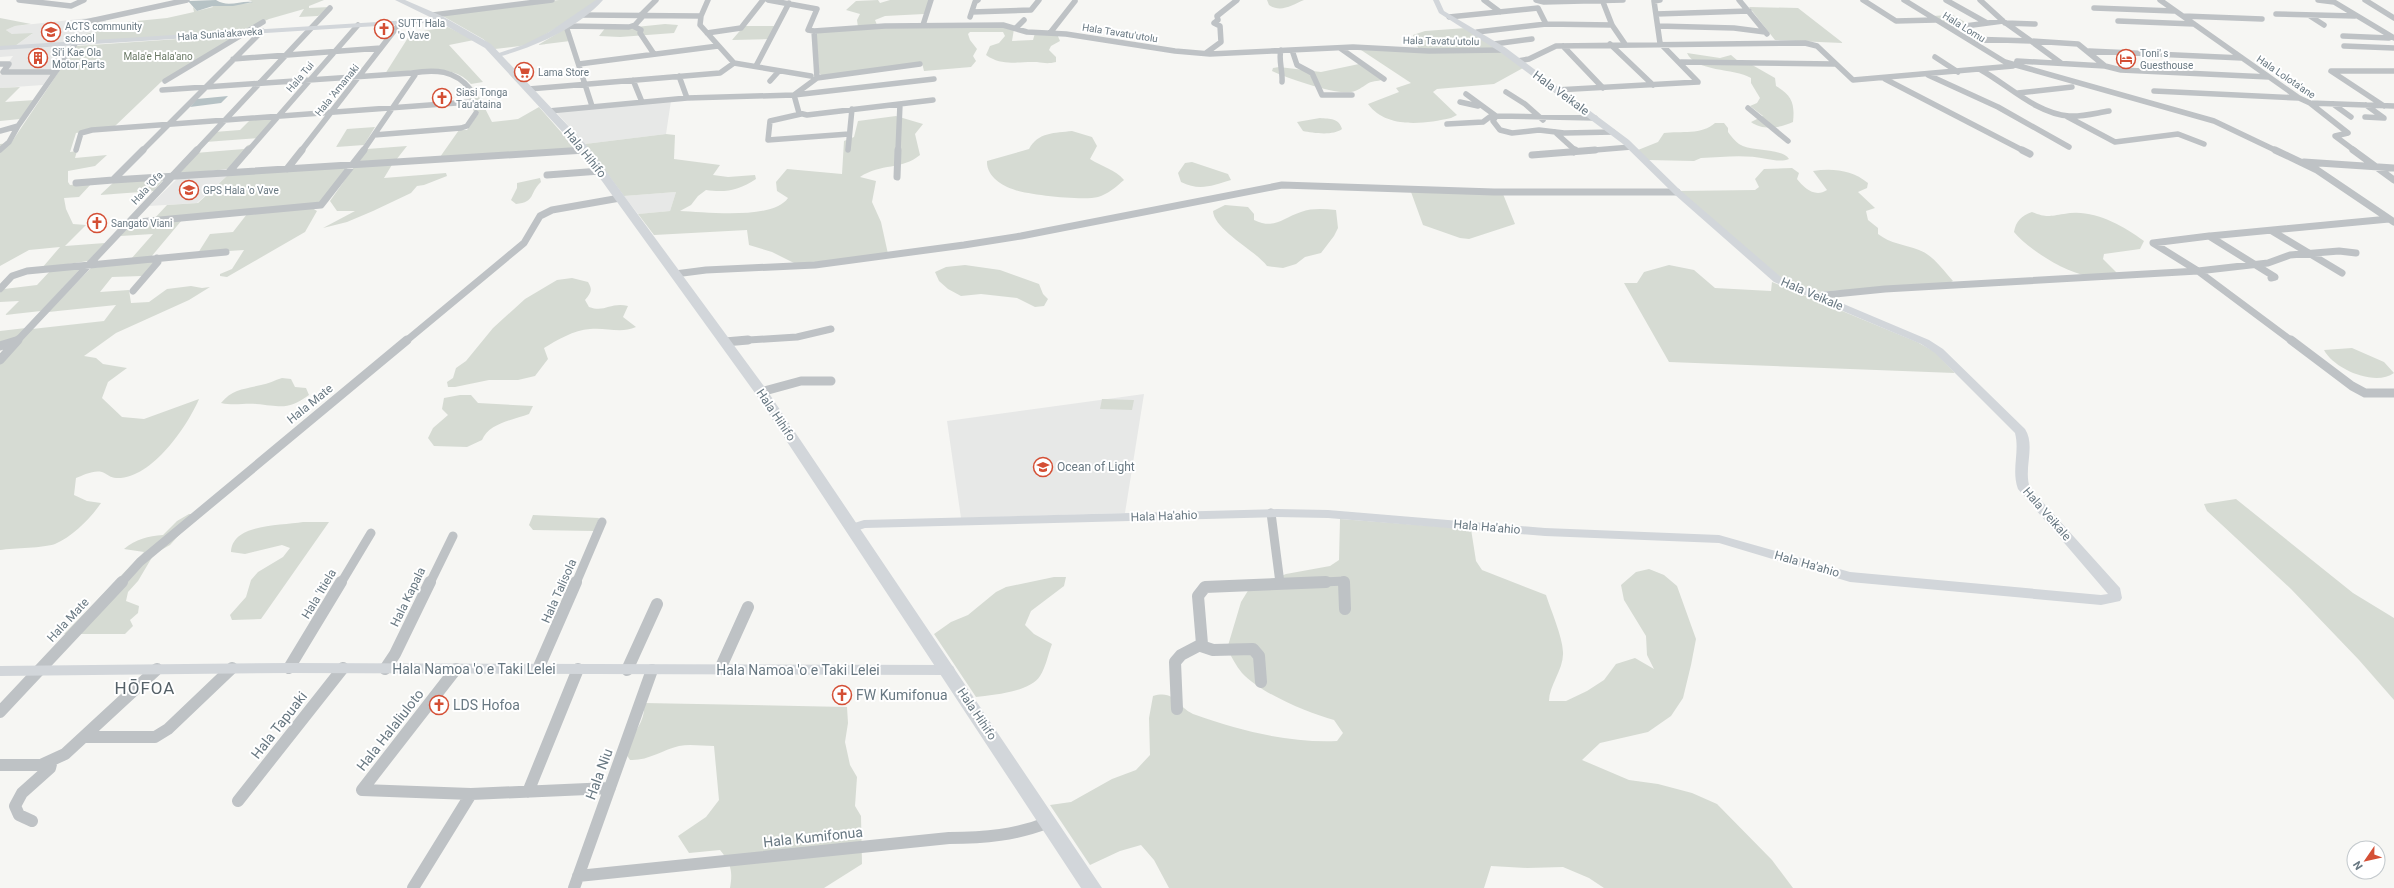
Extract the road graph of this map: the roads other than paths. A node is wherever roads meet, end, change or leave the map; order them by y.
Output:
1 (20, 0) edge
2 (84, 0) edge
3 (187, 0) edge
4 (399, 0) edge
5 (491, 0) edge
6 (552, 0) edge
7 (600, 0) edge
8 (656, 0) edge
9 (708, 0) edge
10 (763, 0) edge
11 (768, 0) edge
12 (931, 0) edge
13 (978, 0) edge
14 (1039, 0) edge
15 (1237, 0) edge
16 (1436, 0) edge
17 (1484, 0) edge
18 (1623, 0) edge
19 (1660, 0) edge
20 (1740, 0) edge
21 (1863, 0) edge
22 (1904, 0) edge
23 (1946, 0) edge
24 (1980, 0) edge
25 (2160, 0) edge
26 (2318, 0) edge
27 (2365, 0) edge
28 (1074, 1) edge
29 (1536, 1) edge
30 (1603, 2) junction
31 (789, 3) junction
32 (505, 5) junction
33 (330, 8) dead end
34 (1538, 8) junction
35 (2094, 8) dead end
36 (1749, 11) junction
37 (2175, 11) junction
38 (972, 12) junction
39 (1500, 12) junction
40 (1656, 14) junction
41 (2276, 14) dead end
42 (582, 15) junction
43 (643, 15) junction
44 (2308, 15) junction
45 (436, 16) junction
46 (701, 16) junction
47 (2183, 16) junction
48 (2357, 16) junction
49 (1449, 17) junction
50 (2394, 18) edge
51 (2262, 19) dead end
52 (1024, 20) dead end
53 (1935, 20) junction
54 (2118, 21) dead end
55 (264, 22) dead end
56 (401, 22) junction
57 (2004, 22) junction
58 (81, 23) dead end
59 (1988, 23) junction
60 (923, 24) junction
61 (968, 24) junction
62 (1546, 24) junction
63 (2035, 24) dead end
64 (2194, 24) junction
65 (358, 25) junction
66 (1612, 25) junction
67 (2324, 25) dead end
68 (566, 26) junction
69 (633, 26) junction
70 (1658, 26) junction
71 (308, 28) junction
72 (1016, 28) junction
73 (1950, 28) junction
74 (262, 31) junction
75 (814, 31) junction
76 (243, 32) junction
77 (1477, 32) junction
78 (1764, 32) junction
79 (707, 33) junction
80 (1050, 33) junction
81 (2343, 36) dead end
82 (2392, 38) edge
83 (1532, 39) dead end
84 (1966, 39) junction
85 (2031, 41) junction
86 (1660, 43) junction
87 (1774, 43) junction
88 (75, 44) junction
89 (1610, 44) junction
90 (1625, 44) junction
91 (718, 46) junction
92 (1563, 46) junction
93 (2344, 46) dead end
94 (1499, 47) junction
95 (0, 48) edge
96 (381, 48) junction
97 (1340, 48) junction
98 (2394, 48) edge
99 (1281, 50) junction
100 (1292, 50) junction
101 (2089, 51) junction
102 (333, 52) junction
103 (1206, 53) junction
104 (654, 54) junction
105 (284, 55) junction
106 (497, 55) junction
107 (1935, 57) dead end
108 (2242, 58) junction
109 (233, 59) junction
110 (1518, 61) junction
111 (1681, 62) junction
112 (2005, 62) junction
113 (734, 63) junction
114 (0, 64) edge
115 (579, 64) junction
116 (920, 64) dead end
117 (1834, 64) junction
118 (2061, 64) junction
119 (2016, 65) junction
120 (756, 66) junction
121 (2105, 66) junction
122 (1981, 70) junction
123 (780, 71) junction
124 (2394, 71) edge
125 (55, 72) junction
126 (1958, 72) junction
127 (412, 73) junction
128 (1926, 74) junction
129 (360, 76) junction
130 (679, 76) junction
131 (815, 76) junction
132 (2270, 77) junction
133 (1884, 78) junction
134 (934, 79) dead end
135 (1384, 79) dead end
136 (308, 80) junction
137 (633, 80) junction
138 (165, 81) dead end
139 (770, 81) dead end
140 (1282, 82) dead end
141 (256, 84) junction
142 (585, 84) junction
143 (1653, 85) junction
144 (2072, 87) dead end
145 (203, 88) junction
146 (1603, 88) junction
147 (529, 89) junction
148 (162, 90) dead end
149 (470, 90) dead end
150 (1556, 90) junction
151 (2154, 91) dead end
152 (1506, 92) dead end
153 (2018, 93) junction
154 (1466, 94) dead end
155 (1352, 95) dead end
156 (794, 96) junction
157 (687, 98) junction
158 (2299, 98) junction
159 (933, 100) dead end
160 (470, 102) dead end
161 (642, 102) junction
162 (1460, 102) dead end
163 (2310, 103) junction
164 (900, 104) junction
165 (2333, 104) junction
166 (2366, 105) junction
167 (592, 106) junction
168 (2384, 106) junction
169 (2394, 106) edge
170 (392, 108) junction
171 (1748, 108) dead end
172 (852, 109) junction
173 (1485, 109) junction
174 (549, 111) junction
175 (2109, 111) dead end
176 (330, 112) junction
177 (476, 113) dead end
178 (801, 114) junction
179 (279, 116) junction
180 (2066, 116) junction
181 (1498, 117) junction
182 (2351, 117) dead end
183 (2365, 117) dead end
184 (1541, 118) junction
185 (1595, 118) junction
186 (224, 120) junction
187 (167, 124) junction
188 (1447, 124) dead end
189 (18, 126) junction
190 (1763, 128) dead end
191 (0, 131) edge
192 (1776, 131) junction
193 (1556, 132) junction
194 (1613, 132) junction
195 (849, 134) junction
196 (374, 135) junction
197 (1788, 141) dead end
198 (2204, 144) dead end
199 (1631, 147) junction
200 (2070, 147) dead end
201 (0, 150) edge
202 (76, 150) dead end
203 (585, 150) junction
204 (848, 150) dead end
205 (1574, 152) junction
206 (2030, 154) dead end
207 (1532, 155) dead end
208 (2301, 162) junction
209 (354, 164) junction
210 (2374, 166) junction
211 (2394, 168) edge
212 (287, 169) junction
213 (600, 171) junction
214 (230, 172) junction
215 (547, 175) dead end
216 (171, 176) junction
217 (897, 176) dead end
218 (113, 180) junction
219 (2394, 180) edge
220 (76, 183) dead end
221 (1677, 192) junction
222 (620, 198) junction
223 (326, 202) junction
224 (2379, 210) junction
225 (2394, 212) edge
226 (319, 213) dead end
227 (2392, 220) edge
228 (128, 223) junction
229 (2272, 230) junction
230 (2209, 236) junction
231 (226, 252) dead end
232 (2356, 253) dead end
233 (2310, 255) junction
234 (157, 258) junction
235 (91, 264) junction
236 (2254, 264) junction
237 (2198, 271) junction
238 (2342, 273) dead end
239 (675, 274) junction
240 (2271, 278) dead end
241 (0, 289) edge
242 (133, 291) dead end
243 (1815, 296) junction
244 (831, 329) dead end
245 (19, 339) junction
246 (725, 342) junction
247 (0, 346) edge
248 (0, 360) edge
249 (831, 381) dead end
250 (761, 392) junction
251 (2394, 393) edge
252 (1271, 513) junction
253 (602, 522) dead end
254 (853, 528) junction
255 (371, 533) dead end
256 (453, 536) dead end
257 (1280, 583) junction
258 (2115, 598) joint
259 (657, 604) dead end
260 (748, 607) dead end
261 (1345, 609) dead end
262 (1201, 646) junction
263 (232, 668) junction
264 (289, 668) junction
265 (343, 668) junction
266 (157, 669) junction
267 (385, 669) junction
268 (456, 669) junction
269 (538, 669) junction
270 (578, 669) junction
271 (720, 669) junction
272 (38, 670) junction
273 (627, 670) junction
274 (652, 670) junction
275 (948, 670) junction
276 (0, 671) edge
277 (1261, 682) dead end
278 (1177, 709) dead end
279 (0, 712) edge
280 (85, 737) junction
281 (51, 764) junction
282 (0, 765) edge
283 (610, 788) junction
284 (528, 792) junction
285 (470, 794) junction
286 (238, 801) dead end
287 (32, 821) dead end
288 (1049, 822) junction
289 (576, 882) edge
290 (413, 888) edge
291 (1092, 888) edge

1 - 2 street
3 - 58 street
4 - 45 main road, Hala Hihifo
5 - 32 street
6 - 32 street
7 - 42 street
8 - 43 street
9 - 46 street
10 - 79 street
11 - 31 street
12 - 60 street
13 - 38 street
14 - 38 street
15 - 103 street
16 - 49 street, Hala Veikale
17 - 39 street
18 - 30 street
19 - 40 street
20 - 36 street
21 - 53 street
22 - 53 street, Hala Lomu
23 - 59 street
24 - 57 street
25 - 37 street, Hala Lolota'ane
26 - 48 street
27 - 50 street
28 - 80 street
29 - 30 street
29 - 34 street
30 - 66 street
31 - 75 street
31 - 120 street
32 - 45 street
33 - 71 street, Hala 'Ofa
34 - 39 street
34 - 62 street
35 - 37 street
36 - 40 street
36 - 78 street
37 - 47 street, Hala Lolota'ane
38 - 61 street
39 - 49 street
40 - 70 street
41 - 44 street
42 - 43 street
42 - 68 street
43 - 46 street
43 - 69 street
44 - 48 street
44 - 67 street
45 - 56 street, Hala Sunia'akaveka
45 - 106 main road, Hala Hihifo
46 - 79 street
47 - 51 street
47 - 64 street, Hala Lolota'ane
48 - 82 street
49 - 77 street, Hala Veikale
52 - 72 street
53 - 73 street, Hala Lomu
54 - 64 street
55 - 76 street
56 - 65 street, Hala Sunia'akaveka
56 - 96 street, Hala 'Amanaki
57 - 59 street
57 - 63 street
57 - 85 street
59 - 73 street
60 - 61 street, Hala Tavatu'utolu
60 - 75 street, Hala Tavatu'utolu
61 - 72 street, Hala Tavatu'utolu
62 - 66 street
62 - 77 street
64 - 108 street, Hala Lolota'ane
65 - 71 street, Hala Sunia'akaveka
65 - 102 street, Hala Tui
66 - 90 street
68 - 69 street
68 - 106 street
68 - 115 street
69 - 104 street
70 - 78 street
70 - 86 street
71 - 74 street, Hala Sunia'akaveka
71 - 105 street, Hala 'Ofa
72 - 80 street, Hala Tavatu'utolu
73 - 84 street, Hala Lomu
74 - 76 street, Hala Sunia'akaveka
74 - 109 street
75 - 131 street
76 - 88 street, Hala Sunia'akaveka
76 - 138 street
77 - 94 street, Hala Veikale
78 - 87 street
79 - 91 street
80 - 103 street, Hala Tavatu'utolu
81 - 82 street
83 - 94 street, Hala Tavatu'utolu
84 - 85 street
84 - 112 street, Hala Lomu
85 - 101 street
85 - 118 street
86 - 87 street
86 - 90 street
86 - 111 street
87 - 117 street
88 - 95 street, Hala Sunia'akaveka
88 - 125 street
89 - 90 street
89 - 92 street
89 - 143 street
91 - 104 street
91 - 113 street
92 - 110 street
92 - 146 street
93 - 98 street
94 - 97 street, Hala Tavatu'utolu
94 - 110 street, Hala Veikale
96 - 102 street
96 - 129 street, Hala 'Amanaki
97 - 100 street, Hala Tavatu'utolu
97 - 135 street
99 - 100 street, Hala Tavatu'utolu
99 - 103 street, Hala Tavatu'utolu
99 - 140 street
100 - 155 street
101 - 108 street
101 - 121 street
102 - 105 street
102 - 136 street, Hala Tui
104 - 115 street
105 - 109 street
105 - 141 street, Hala 'Ofa
106 - 147 main road, Hala Hihifo
107 - 126 street
108 - 132 street, Hala Lolota'ane
109 - 145 street
110 - 150 street, Hala Veikale
111 - 117 street
111 - 143 street
112 - 118 street
112 - 119 street, Hala Lomu
113 - 120 street
113 - 130 street
114 - 125 street
115 - 142 street
116 - 131 street
117 - 133 street
118 - 121 street
119 - 122 street
119 - 208 street, Hala Lomu
120 - 123 street
121 - 132 street
122 - 126 street
122 - 153 street
123 - 131 street
123 - 139 street
124 - 168 street
125 - 189 street
126 - 128 street
127 - 129 street
127 - 149 street
127 - 170 street
128 - 133 street
128 - 200 street
129 - 136 street
129 - 176 street, Hala 'Amanaki
130 - 137 street
130 - 157 street
131 - 156 street
132 - 158 street, Hala Lolota'ane
133 - 206 street
134 - 156 street
136 - 141 street
136 - 179 street, Hala Tui
137 - 142 street
137 - 161 street
141 - 145 street
141 - 186 street, Hala 'Ofa
142 - 147 street
142 - 167 street
143 - 146 street
144 - 153 street
145 - 148 street
145 - 187 street
146 - 150 street
147 - 174 main road, Hala Hihifo
150 - 185 street, Hala Veikale
151 - 158 street
152 - 184 street
153 - 180 street
154 - 173 street
156 - 157 street
156 - 178 street
157 - 161 street
158 - 163 street, Hala Lolota'ane
159 - 164 street
160 - 170 street
161 - 167 street
162 - 173 street
163 - 165 street
163 - 210 street, Hala Lolota'ane
164 - 172 street
164 - 217 street
165 - 166 street
165 - 182 street
166 - 168 street
166 - 183 street
167 - 174 street
168 - 169 street
170 - 176 street
170 - 196 street
171 - 192 street
172 - 178 street
172 - 195 street
173 - 181 street
174 - 203 main road, Hala Hihifo
175 - 180 street
176 - 179 street
176 - 212 street, Hala 'Amanaki
177 - 196 street
178 - 195 street
179 - 186 street
179 - 214 street, Hala Tui
180 - 198 street
181 - 184 street
181 - 188 street
181 - 193 street
184 - 185 street
184 - 193 street
185 - 194 street, Hala Veikale
186 - 187 street
186 - 216 street, Hala 'Ofa
187 - 202 street
187 - 218 street
189 - 191 street
189 - 201 street
190 - 192 street
192 - 197 street
193 - 194 street
193 - 205 street
194 - 199 street, Hala Veikale
195 - 204 street
196 - 209 street
199 - 205 street
199 - 221 street, Hala Veikale
203 - 209 street
203 - 213 main road, Hala Hihifo
205 - 207 street
208 - 210 street
208 - 224 street
209 - 212 street
209 - 223 street
210 - 211 street
210 - 219 street
212 - 214 street
213 - 215 street
213 - 222 main road, Hala Hihifo
214 - 216 street
216 - 218 street
216 - 228 street, Hala 'Ofa
218 - 220 street
221 - 239 street
221 - 243 street, Hala Veikale
222 - 239 main road, Hala Hihifo
222 - 272 street, Hala Mate
223 - 226 street
223 - 228 street
224 - 225 street
224 - 227 street
227 - 229 street
228 - 235 street, Hala 'Ofa
229 - 230 street
229 - 233 street
230 - 236 street
230 - 237 street
231 - 234 street
232 - 233 street
233 - 236 street
233 - 238 street
234 - 235 street
234 - 242 street
235 - 241 street
235 - 245 street, Hala 'Ofa
236 - 237 street
236 - 240 street
237 - 243 street
237 - 251 street
239 - 246 main road, Hala Hihifo
243 - 258 street, Hala Veikale
244 - 246 street
245 - 247 street
245 - 248 street, Hala 'Ofa
246 - 250 main road, Hala Hihifo
249 - 250 street
250 - 254 main road, Hala Hihifo
252 - 254 street, Hala Ha'ahio
252 - 257 street
252 - 258 street, Hala Ha'ahio
253 - 269 street, Hala Talisola
254 - 275 main road, Hala Hihifo
255 - 264 street, Hala 'Itiela
256 - 267 street, Hala Kapala
257 - 261 street
257 - 262 street
259 - 273 street
260 - 271 street
262 - 277 street
262 - 278 street
263 - 264 street, Hala Namoa 'o e Taki Lelei
263 - 266 street, Hala Namoa 'o e Taki Lelei
263 - 280 street
264 - 265 street, Hala Namoa 'o e Taki Lelei
265 - 267 street, Hala Namoa 'o e Taki Lelei
265 - 286 street, Hala Tapuaki
266 - 272 street, Hala Namoa 'o e Taki Lelei
266 - 280 street
267 - 268 street, Hala Namoa 'o e Taki Lelei
268 - 269 street, Hala Namoa 'o e Taki Lelei
268 - 285 street, Hala Halaliuloto
269 - 270 street, Hala Namoa 'o e Taki Lelei
270 - 273 street, Hala Namoa 'o e Taki Lelei
270 - 284 street
271 - 274 street, Hala Namoa 'o e Taki Lelei
271 - 275 street, Hala Namoa 'o e Taki Lelei
272 - 276 street, Hala Namoa 'o e Taki Lelei
272 - 279 street, Hala Mate
273 - 274 street, Hala Namoa 'o e Taki Lelei
274 - 283 street, Hala Niu
275 - 288 main road, Hala Hihifo
280 - 281 street
281 - 282 street
281 - 287 street
283 - 284 street
283 - 289 street, Hala Niu
284 - 285 street
285 - 290 street
288 - 289 street, Hala Kumifonua
288 - 291 main road, Hala Hihifo

